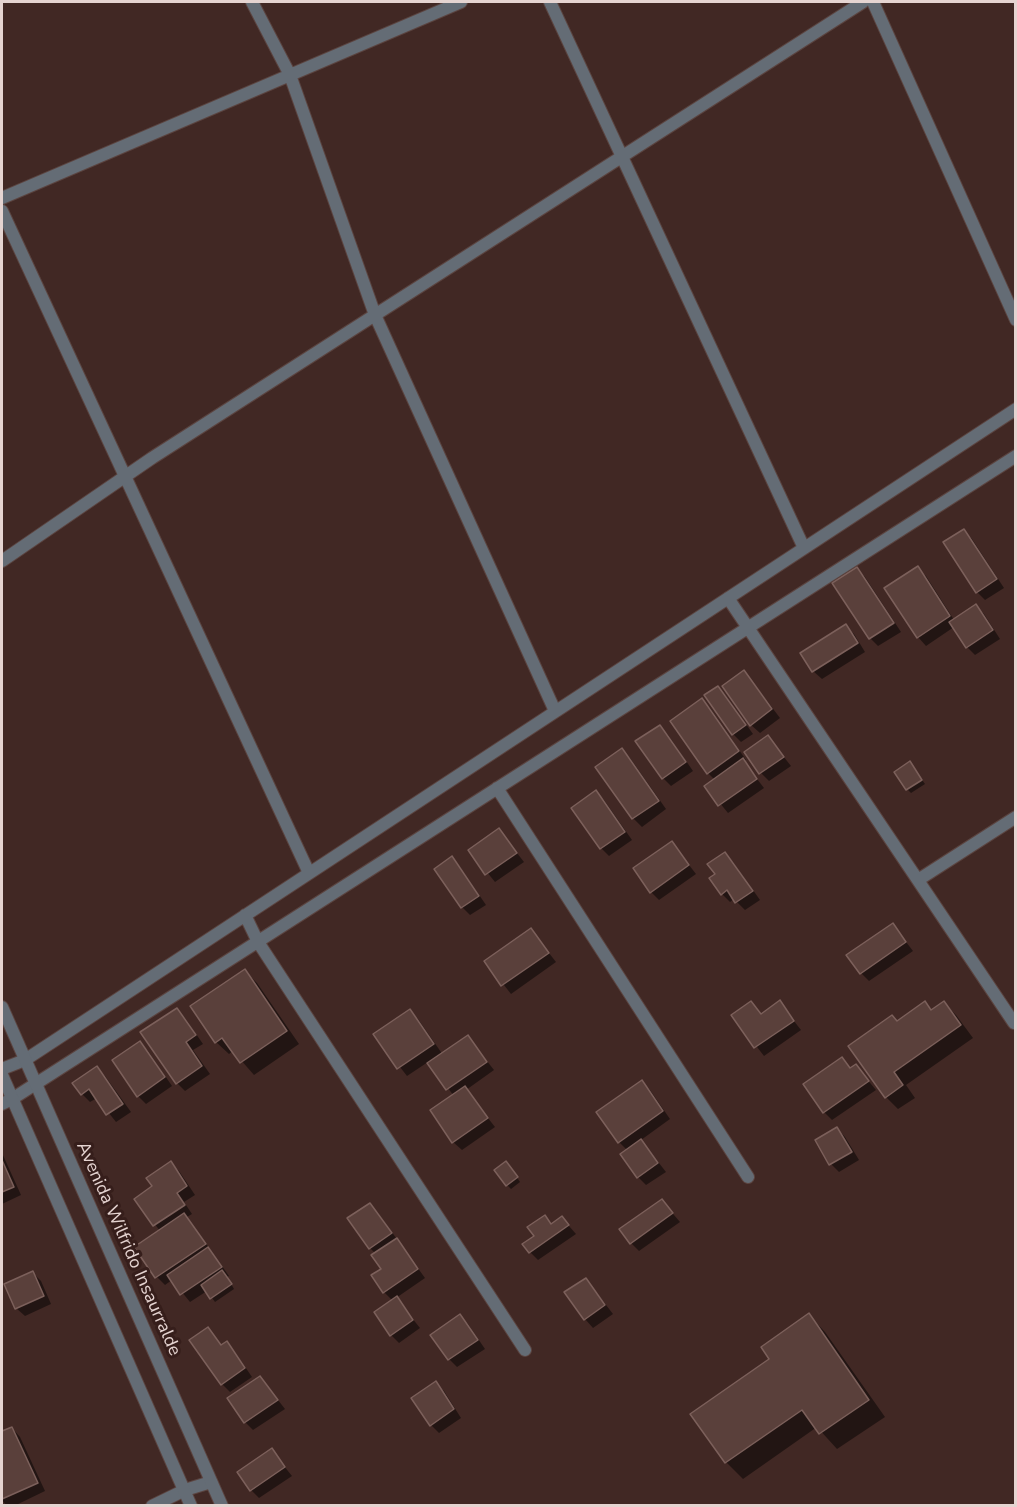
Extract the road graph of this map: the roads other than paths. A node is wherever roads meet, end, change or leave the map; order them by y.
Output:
1 (252, 2) edge
2 (461, 2) edge
3 (550, 2) edge
4 (863, 2) edge
5 (873, 2) edge
6 (290, 75) junction
7 (621, 157) junction
8 (2, 198) edge
9 (2, 211) edge
10 (375, 315) junction
11 (1016, 320) edge
12 (1016, 409) edge
13 (1016, 456) edge
14 (125, 477) junction
15 (804, 548) junction
16 (2, 561) edge
17 (728, 598) junction
18 (748, 627) junction
19 (555, 711) junction
20 (497, 788) junction
21 (1016, 818) edge
22 (309, 873) junction
23 (918, 880) junction
24 (245, 915) junction
25 (258, 942) junction
26 (2, 1007) edge
27 (1014, 1023) dead end
28 (25, 1060) junction
29 (2, 1069) edge
30 (2, 1075) edge
31 (35, 1085) junction
32 (7, 1102) edge
33 (748, 1177) dead end
34 (525, 1350) dead end
35 (211, 1482) junction
36 (185, 1490) junction
37 (152, 1506) edge
38 (191, 1506) edge
39 (222, 1506) edge

1 - 6 street
2 - 6 street
3 - 7 street
4 - 7 street
5 - 11 street
6 - 8 street
6 - 10 street
7 - 10 street
7 - 15 street
9 - 14 street
10 - 14 street
10 - 19 street
12 - 15 street
13 - 18 street
14 - 16 street
14 - 22 street
15 - 17 street
17 - 18 street
17 - 19 street
18 - 20 street
18 - 23 street
19 - 22 street
20 - 25 street
20 - 33 street
21 - 23 street
22 - 24 street
23 - 27 street
24 - 25 street
24 - 28 street
25 - 31 street
25 - 34 street
26 - 28 street, Avenida Wilfrido Insaurralde
28 - 29 street
28 - 31 street, Avenida Wilfrido Insaurralde
30 - 32 street
31 - 32 street
31 - 35 street, Avenida Wilfrido Insaurralde
32 - 36 street
35 - 36 street
35 - 39 street, Avenida Wilfrido Insaurralde
36 - 37 street
36 - 38 street

